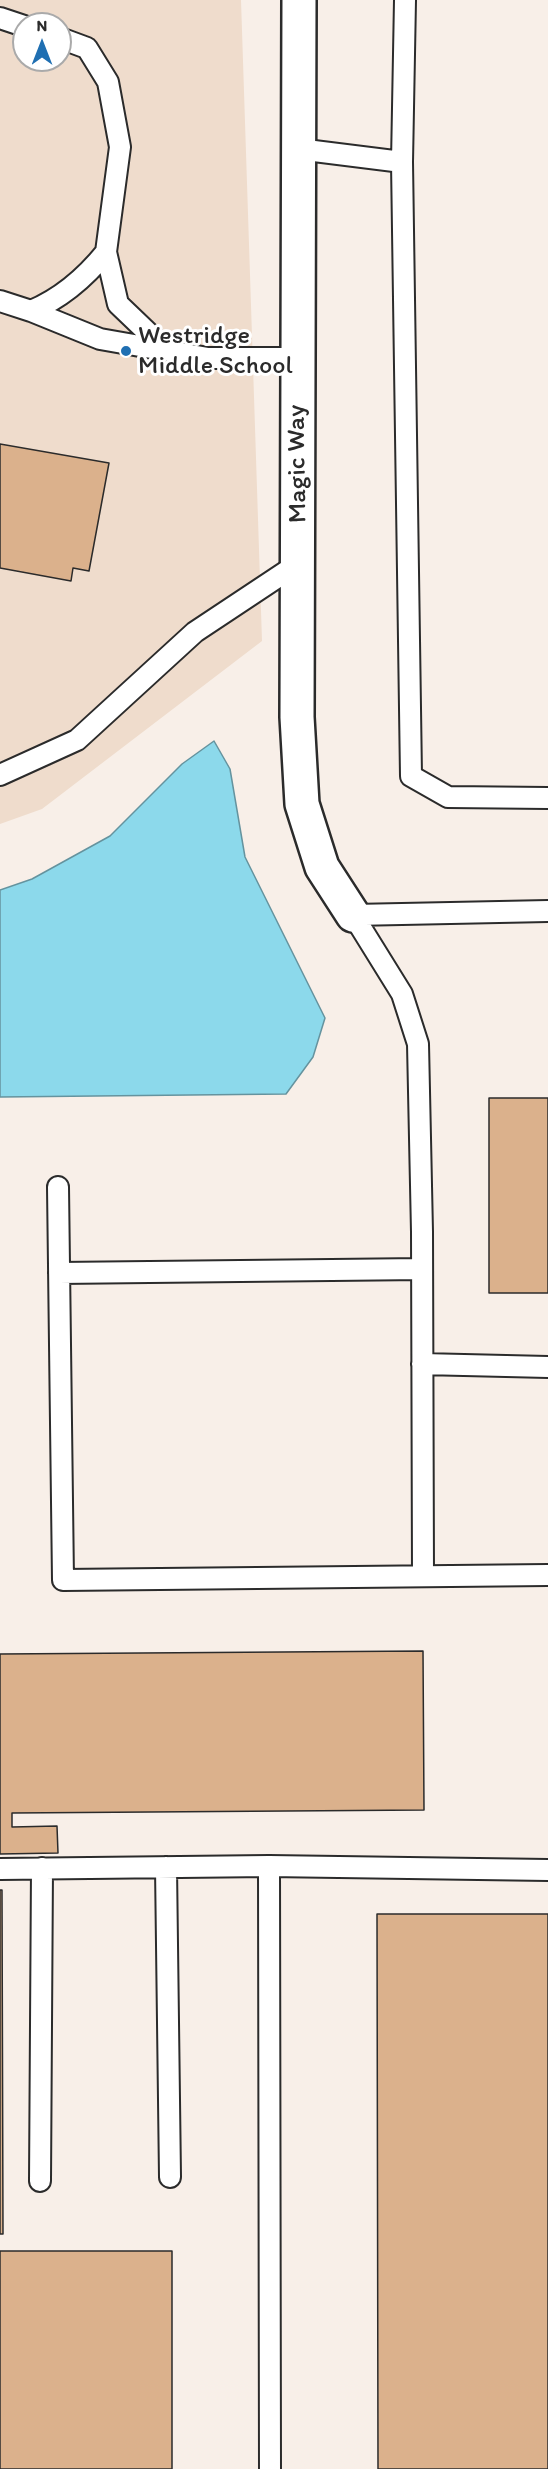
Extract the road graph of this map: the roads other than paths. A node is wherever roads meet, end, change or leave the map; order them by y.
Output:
1 (299, 0) edge
2 (405, 0) edge
3 (72, 42) edge
4 (298, 149) junction
5 (402, 162) junction
6 (106, 252) junction
7 (0, 302) edge
8 (31, 311) junction
9 (165, 349) junction
10 (297, 358) junction
11 (298, 563) junction
12 (0, 775) edge
13 (548, 798) edge
14 (548, 911) edge
15 (353, 915) junction
16 (58, 1187) dead end
17 (422, 1269) junction
18 (59, 1273) junction
19 (422, 1364) junction
20 (548, 1367) edge
21 (548, 1575) edge
22 (423, 1576) junction
23 (269, 1866) junction
24 (166, 1867) junction
25 (42, 1868) junction
26 (0, 1869) edge
27 (548, 1870) edge
28 (170, 2176) dead end
29 (40, 2181) dead end
30 (270, 2469) edge

1 - 4 street, Magic Way
2 - 5 lane
3 - 6 lane
4 - 5 lane
4 - 10 street, Magic Way
5 - 13 lane
6 - 8 lane
6 - 9 lane
7 - 8 lane
8 - 9 lane
9 - 10 lane
10 - 11 street, Magic Way
11 - 12 lane
11 - 15 street, Magic Way
14 - 15 lane
15 - 17 lane
16 - 18 lane
17 - 18 lane
17 - 19 lane
18 - 22 lane
19 - 20 lane
19 - 22 lane
21 - 22 lane
23 - 24 lane
23 - 27 lane
23 - 30 lane
24 - 25 lane
24 - 28 lane
25 - 26 lane
25 - 29 lane

